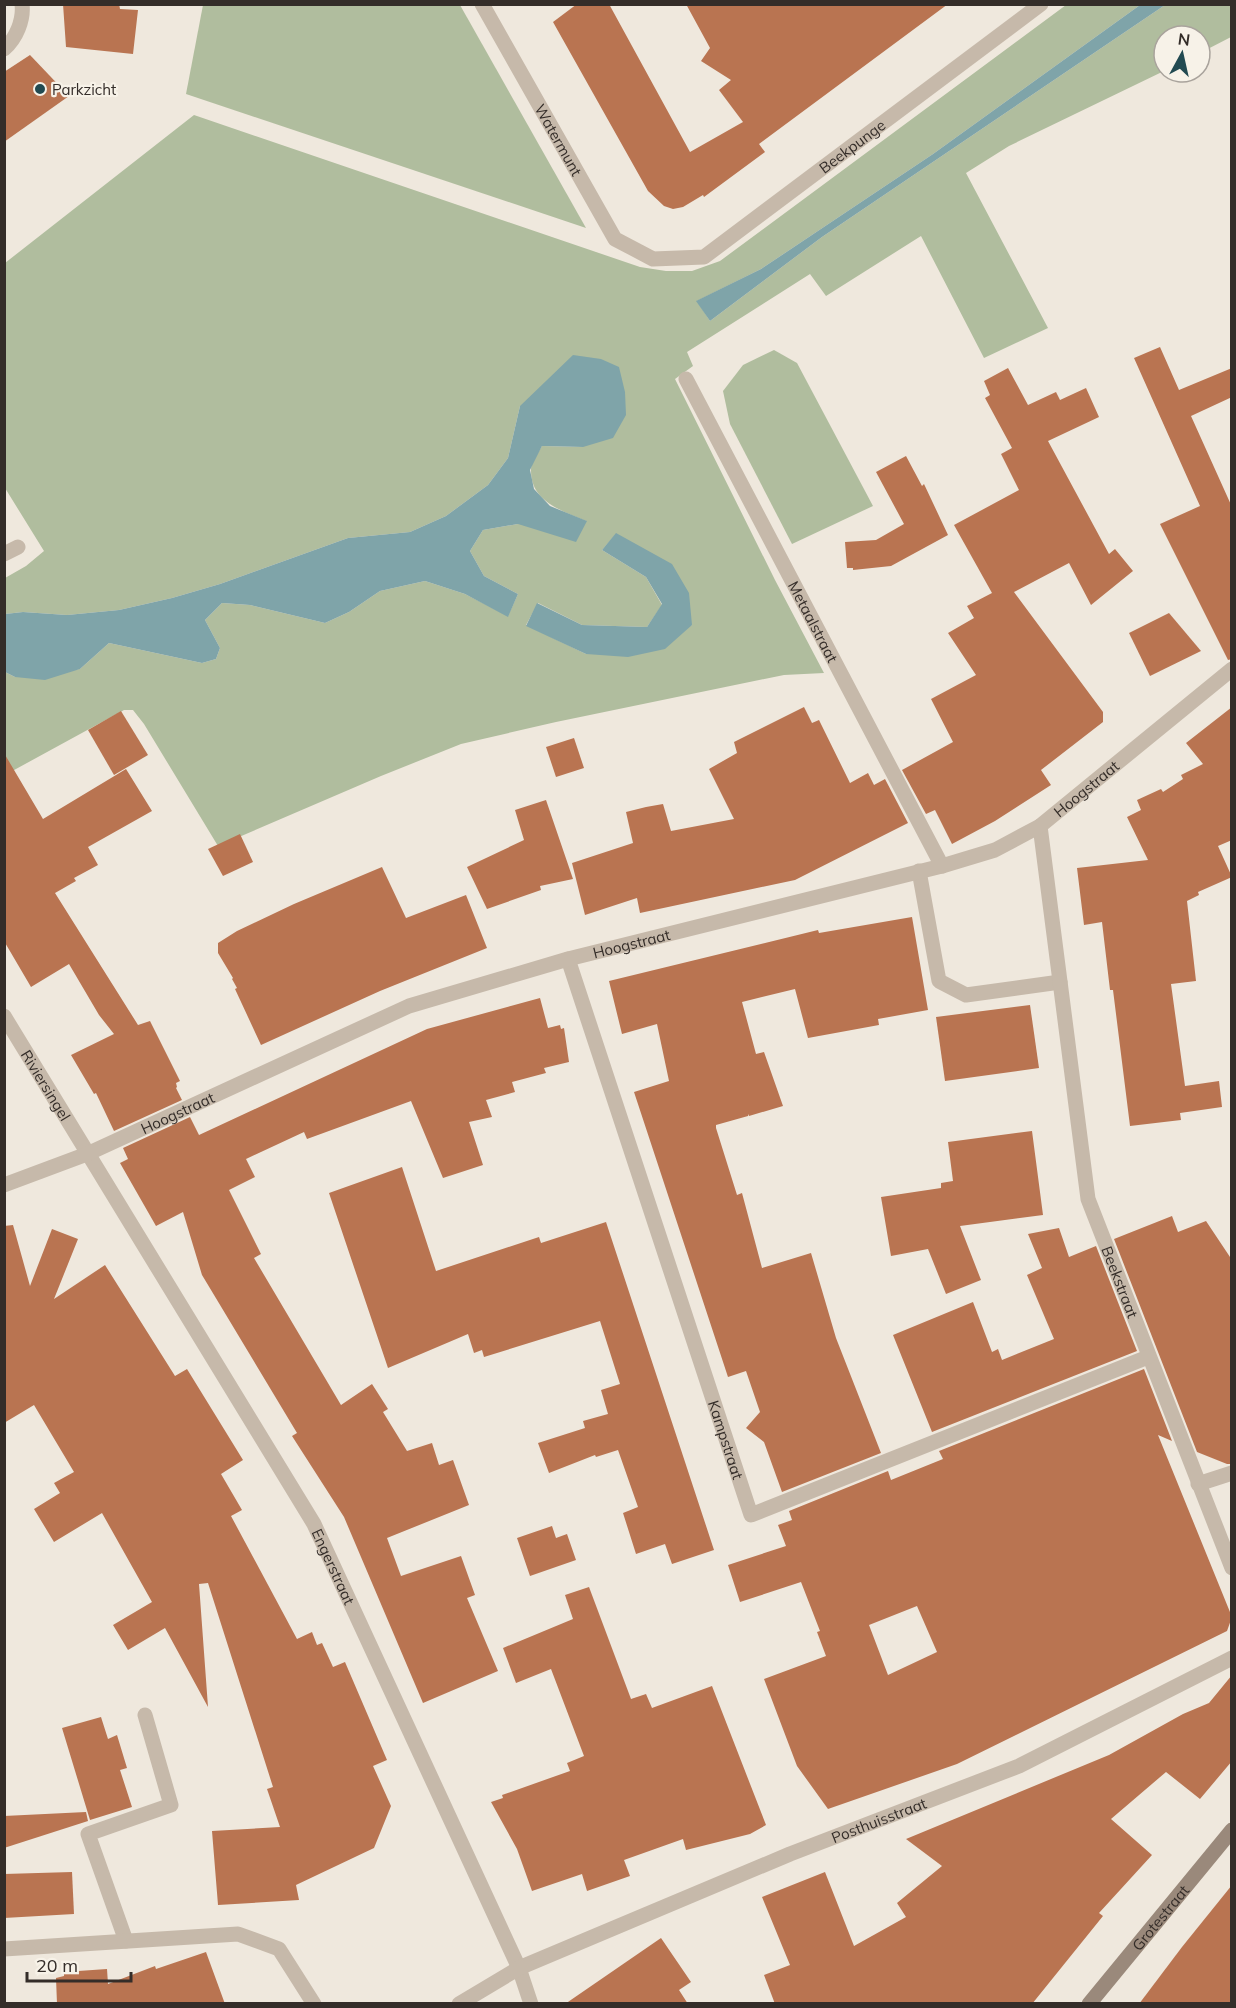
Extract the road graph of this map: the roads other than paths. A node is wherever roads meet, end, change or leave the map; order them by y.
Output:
1 (22, 4) edge
2 (482, 4) edge
3 (1041, 4) edge
4 (4, 49) edge
5 (653, 259) joint
6 (686, 379) dead end
7 (1232, 669) edge
8 (1040, 826) junction
9 (942, 866) junction
10 (920, 871) junction
11 (568, 959) junction
12 (1060, 982) junction
13 (4, 1016) edge
14 (87, 1154) junction
15 (4, 1185) edge
16 (1148, 1356) junction
17 (1232, 1473) edge
18 (1198, 1484) junction
19 (1232, 1568) edge
20 (1232, 1658) edge
21 (145, 1716) dead end
22 (1232, 1830) edge
23 (126, 1941) junction
24 (4, 1948) edge
25 (519, 1968) junction
26 (314, 2004) edge
27 (459, 2004) edge
28 (531, 2004) edge
29 (1089, 2004) edge

1 - 4 street
2 - 5 street, Watermunt
3 - 5 street, Beekpunge
6 - 9 street, Metaalstraat
7 - 8 street, Hoogstraat
8 - 9 street, Hoogstraat
8 - 12 street, Beekstraat
9 - 10 street, Hoogstraat
10 - 11 street, Hoogstraat
10 - 12 street
11 - 14 street, Hoogstraat
11 - 16 street, Kampstraat
12 - 16 street, Beekstraat
13 - 14 street, Riviersingel
14 - 15 street, Hoogstraat
14 - 25 street, Engerstraat
16 - 18 street, Beekstraat
17 - 18 street
18 - 19 street, Beekstraat
20 - 25 street, Posthuisstraat
21 - 23 street
22 - 29 main road, Grotestraat
23 - 24 street
23 - 26 street
25 - 27 street, Posthuisstraat
25 - 28 street, Engerstraat

